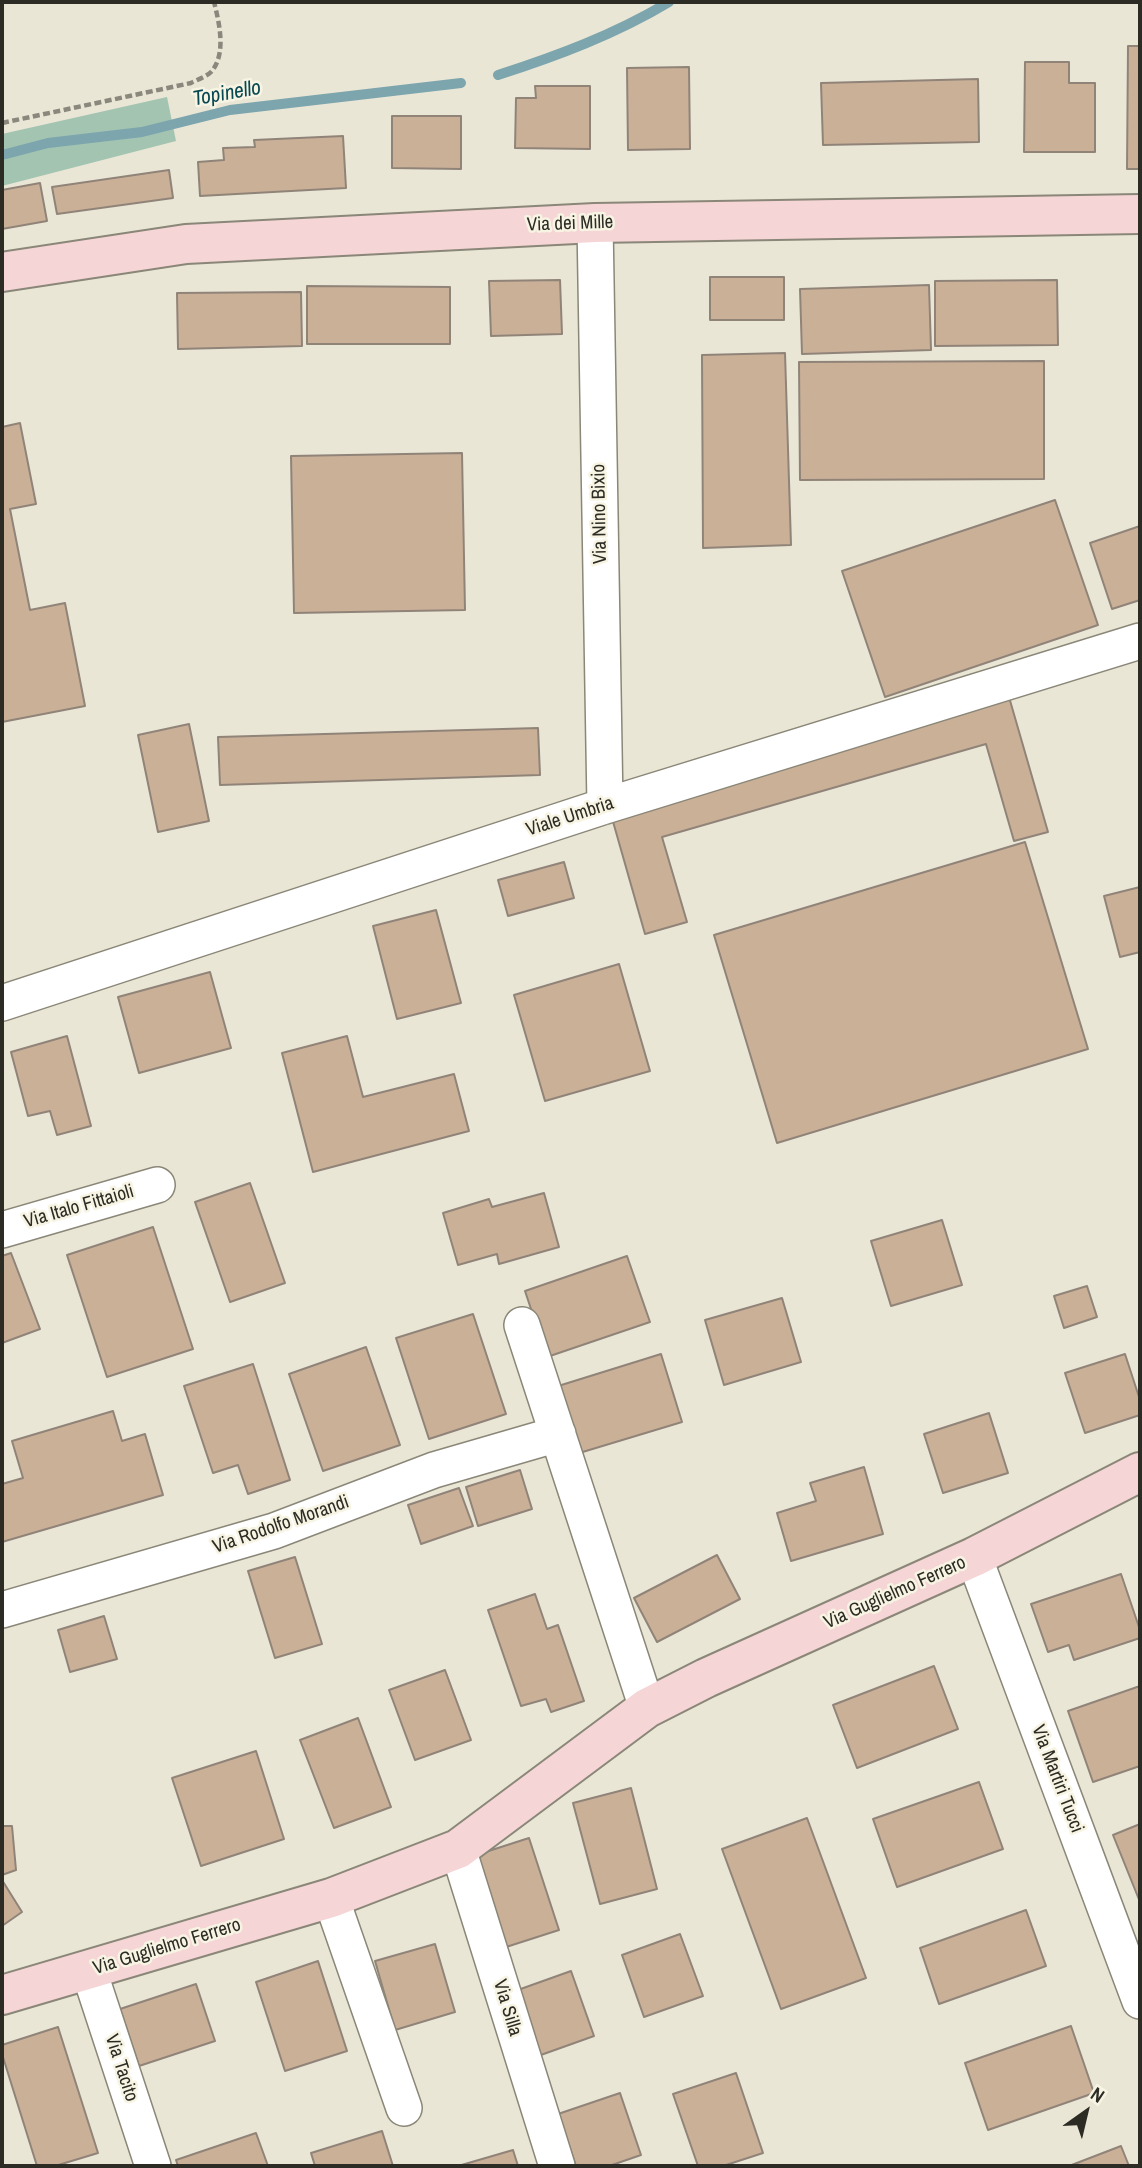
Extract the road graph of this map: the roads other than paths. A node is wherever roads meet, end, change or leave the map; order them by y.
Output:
1 (1140, 214) edge
2 (595, 223) junction
3 (2, 272) edge
4 (1140, 641) edge
5 (605, 806) junction
6 (2, 1003) edge
7 (157, 1185) dead end
8 (2, 1230) edge
9 (522, 1325) dead end
10 (558, 1434) junction
11 (1140, 1472) edge
12 (974, 1557) junction
13 (2, 1610) edge
14 (647, 1708) junction
15 (458, 1849) junction
16 (331, 1898) junction
17 (89, 1971) junction
18 (2, 1996) edge
19 (1140, 2001) edge
20 (404, 2108) dead end
21 (153, 2166) edge
22 (557, 2166) edge

1 - 2 street, Via dei Mille
2 - 3 street, Via dei Mille
2 - 5 street, Via Nino Bixio
4 - 5 street, Viale Umbria
5 - 6 street, Viale Umbria
7 - 8 street, Via Italo Fittaioli
9 - 10 street
10 - 13 street, Via Rodolfo Morandi
10 - 14 street
11 - 12 street, Via Guglielmo Ferrero
12 - 14 street, Via Guglielmo Ferrero
12 - 19 street, Via Martiri Tucci
14 - 15 street, Via Guglielmo Ferrero
15 - 16 street, Via Guglielmo Ferrero
15 - 22 street, Via Silla
16 - 17 street, Via Guglielmo Ferrero
16 - 20 street
17 - 18 street, Via Guglielmo Ferrero
17 - 21 street, Via Tacito

